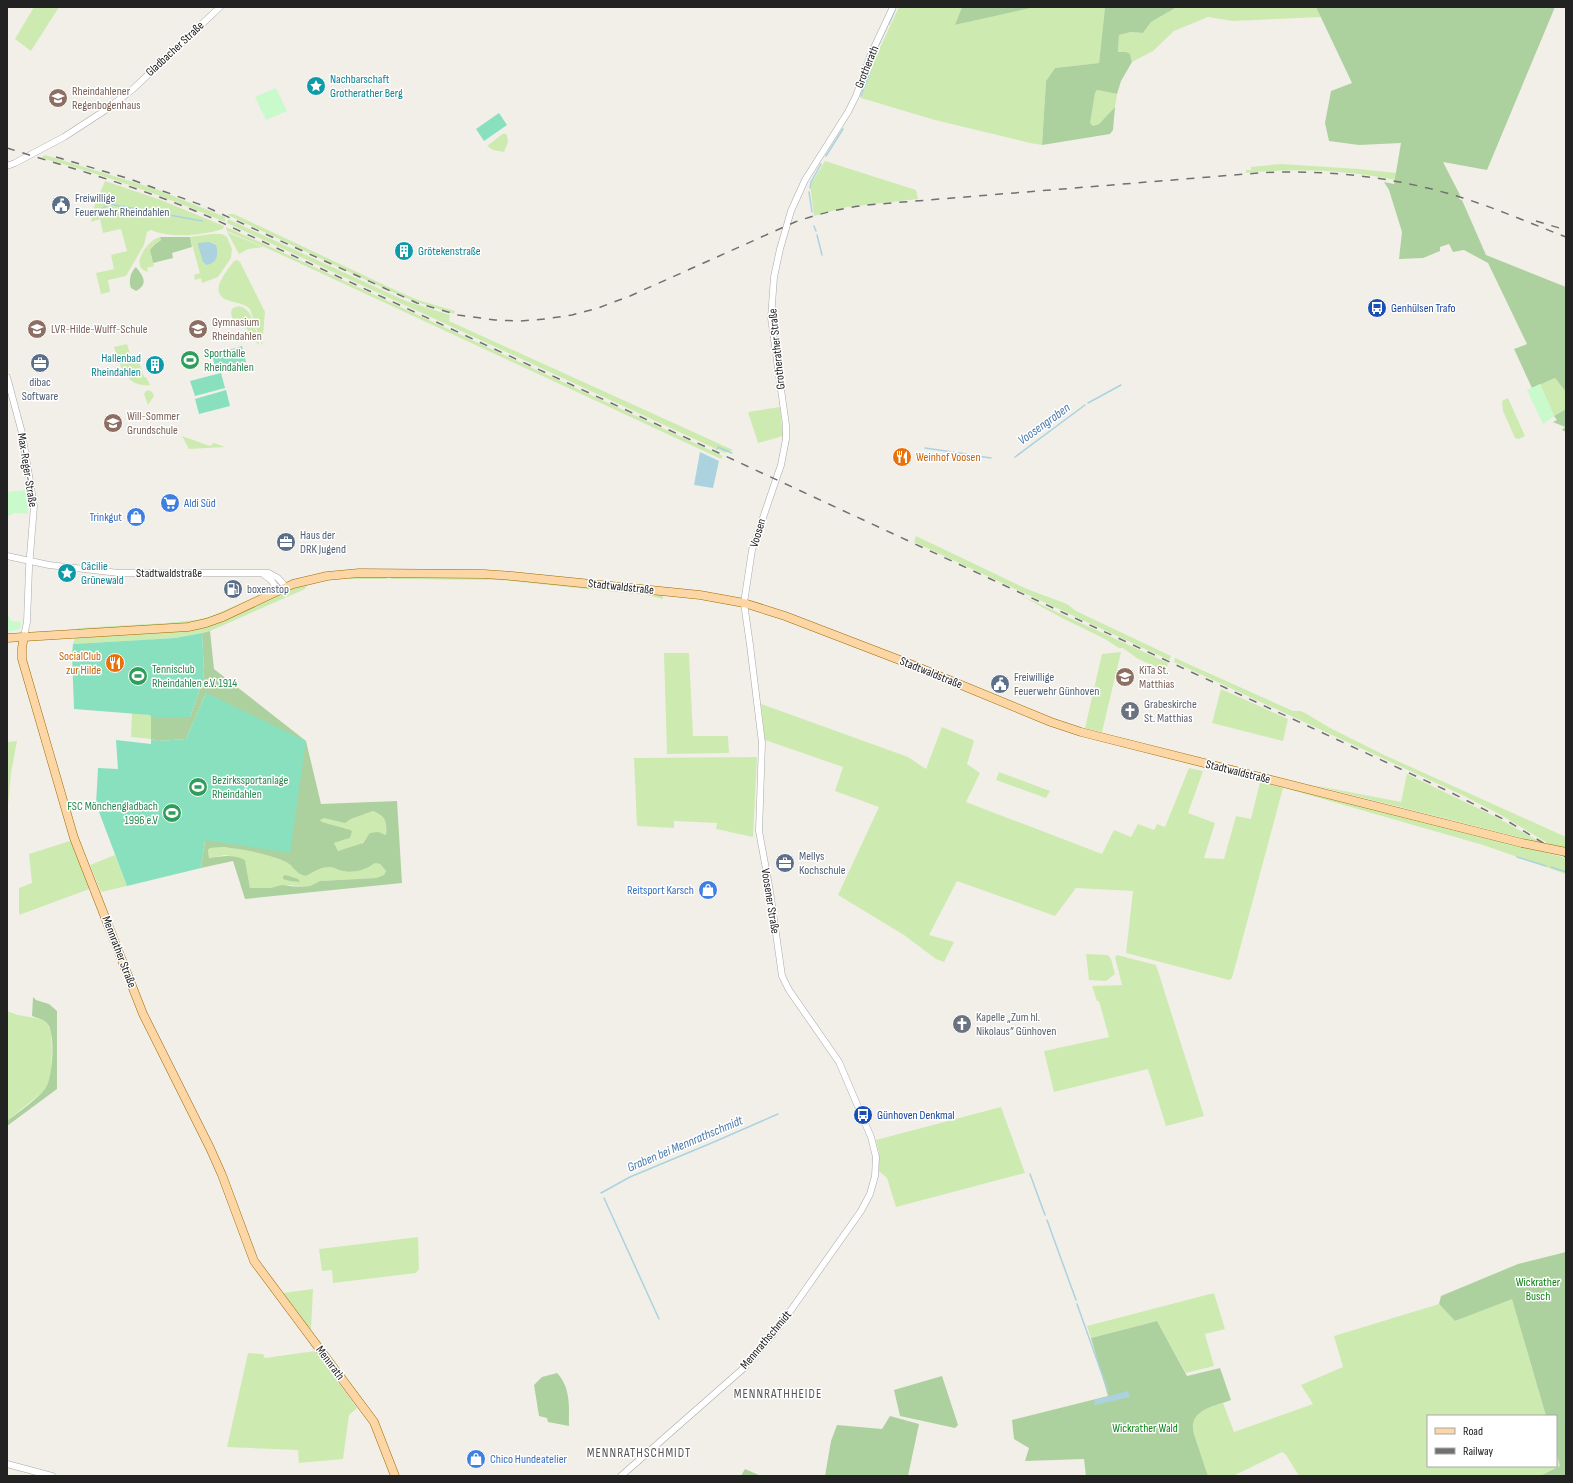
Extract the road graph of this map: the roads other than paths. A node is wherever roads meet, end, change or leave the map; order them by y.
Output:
1 (220, 7) edge
2 (893, 7) edge
3 (839, 126) joint
4 (7, 166) edge
5 (7, 377) edge
6 (781, 465) joint
7 (7, 556) edge
8 (29, 561) junction
9 (282, 588) junction
10 (744, 603) junction
11 (24, 636) junction
12 (7, 638) edge
13 (1566, 852) edge
14 (875, 1176) joint
15 (252, 1256) joint
16 (7, 1464) edge
17 (52, 1476) edge
18 (395, 1476) edge
19 (621, 1476) edge

1 - 4 street, Gladbacher Straße
2 - 3 street, Grotherath
3 - 6 street, Grotherather Straße
5 - 8 street, Max-Reger-Straße
6 - 10 street, Voosen
7 - 8 street, Stadtwaldstraße
8 - 9 street, Stadtwaldstraße
8 - 11 street, Max-Reger-Straße
9 - 10 main road, Stadtwaldstraße
9 - 11 main road, Stadtwaldstraße
10 - 13 main road, Stadtwaldstraße, bridge
10 - 14 street, Voosener Straße
11 - 12 main road, Stadtwaldstraße
11 - 15 main road, Mennrather Straße
14 - 19 street, Mennrathschmidt
15 - 18 main road, Mennrath
16 - 17 street

